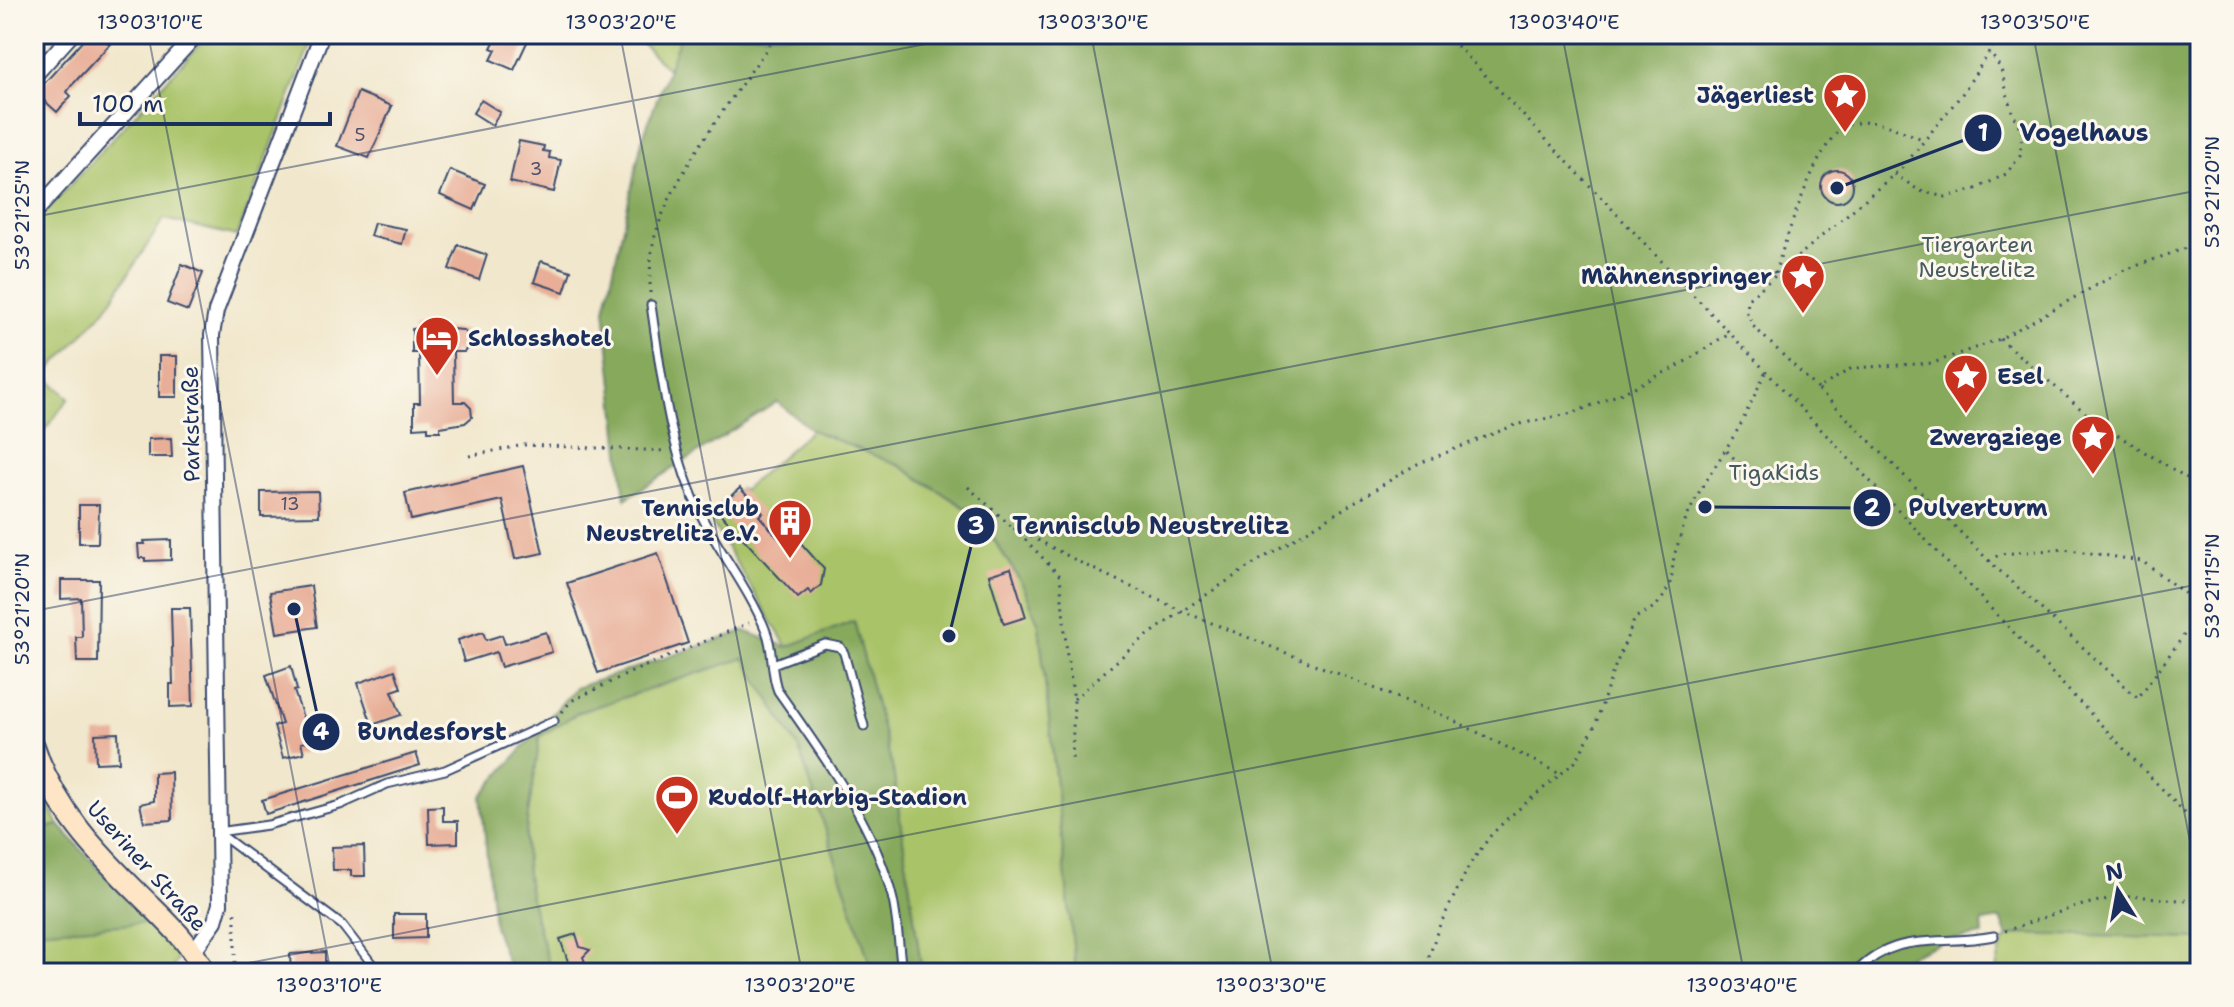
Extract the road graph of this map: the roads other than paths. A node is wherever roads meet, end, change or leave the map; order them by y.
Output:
1 (72, 34) edge
2 (197, 34) edge
3 (322, 34) edge
4 (34, 76) edge
5 (35, 209) edge
6 (651, 305) road end
7 (773, 664) junction
8 (554, 721) road end
9 (864, 726) dead end
10 (34, 746) edge
11 (218, 832) junction
12 (1994, 936) road end
13 (193, 952) junction
14 (205, 973) edge
15 (379, 973) edge
16 (902, 973) edge
17 (1855, 973) edge

1 - 4 street
2 - 5 street
3 - 11 street, Parkstraße
6 - 7 lane
7 - 9 lane
7 - 16 lane
8 - 11 lane
10 - 13 main road, Useriner Straße
11 - 13 street, Parkstraße
11 - 15 lane
12 - 17 lane
13 - 14 main road, Useriner Straße

